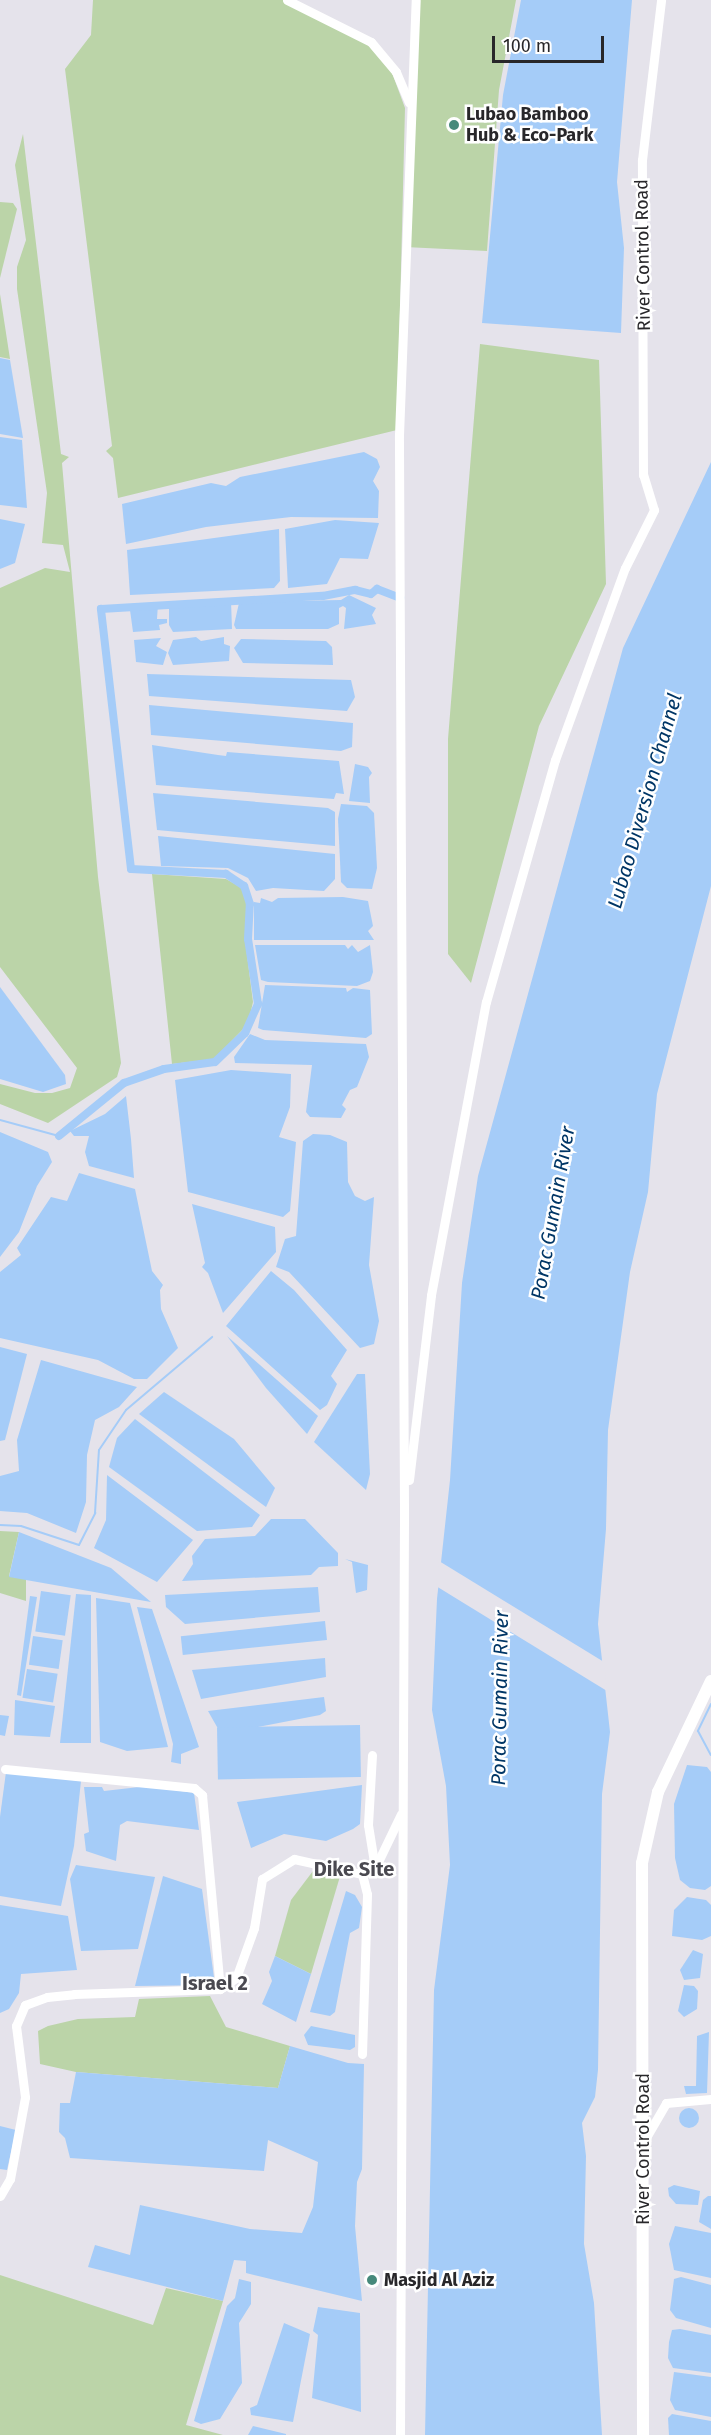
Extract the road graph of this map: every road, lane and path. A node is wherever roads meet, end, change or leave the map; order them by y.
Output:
1 (287, 0) edge
2 (416, 0) edge
3 (661, 0) edge
4 (410, 105) junction
5 (404, 1509) junction
6 (711, 1681) edge
7 (372, 1755) dead end
8 (5, 1769) dead end
9 (402, 1812) junction
10 (375, 1868) junction
11 (362, 1874) junction
12 (220, 1989) junction
13 (362, 2054) dead end
14 (711, 2099) edge
15 (643, 2144) junction
16 (0, 2196) edge
17 (400, 2435) edge
18 (642, 2435) edge

1 - 4 street
2 - 4 street
3 - 5 street, River Control Road
4 - 5 street
5 - 9 street
6 - 15 street, River Control Road
7 - 10 street
8 - 12 street
9 - 10 street
9 - 17 street
10 - 11 street
11 - 12 street
11 - 13 street
12 - 16 street
14 - 15 street
15 - 18 street, River Control Road

